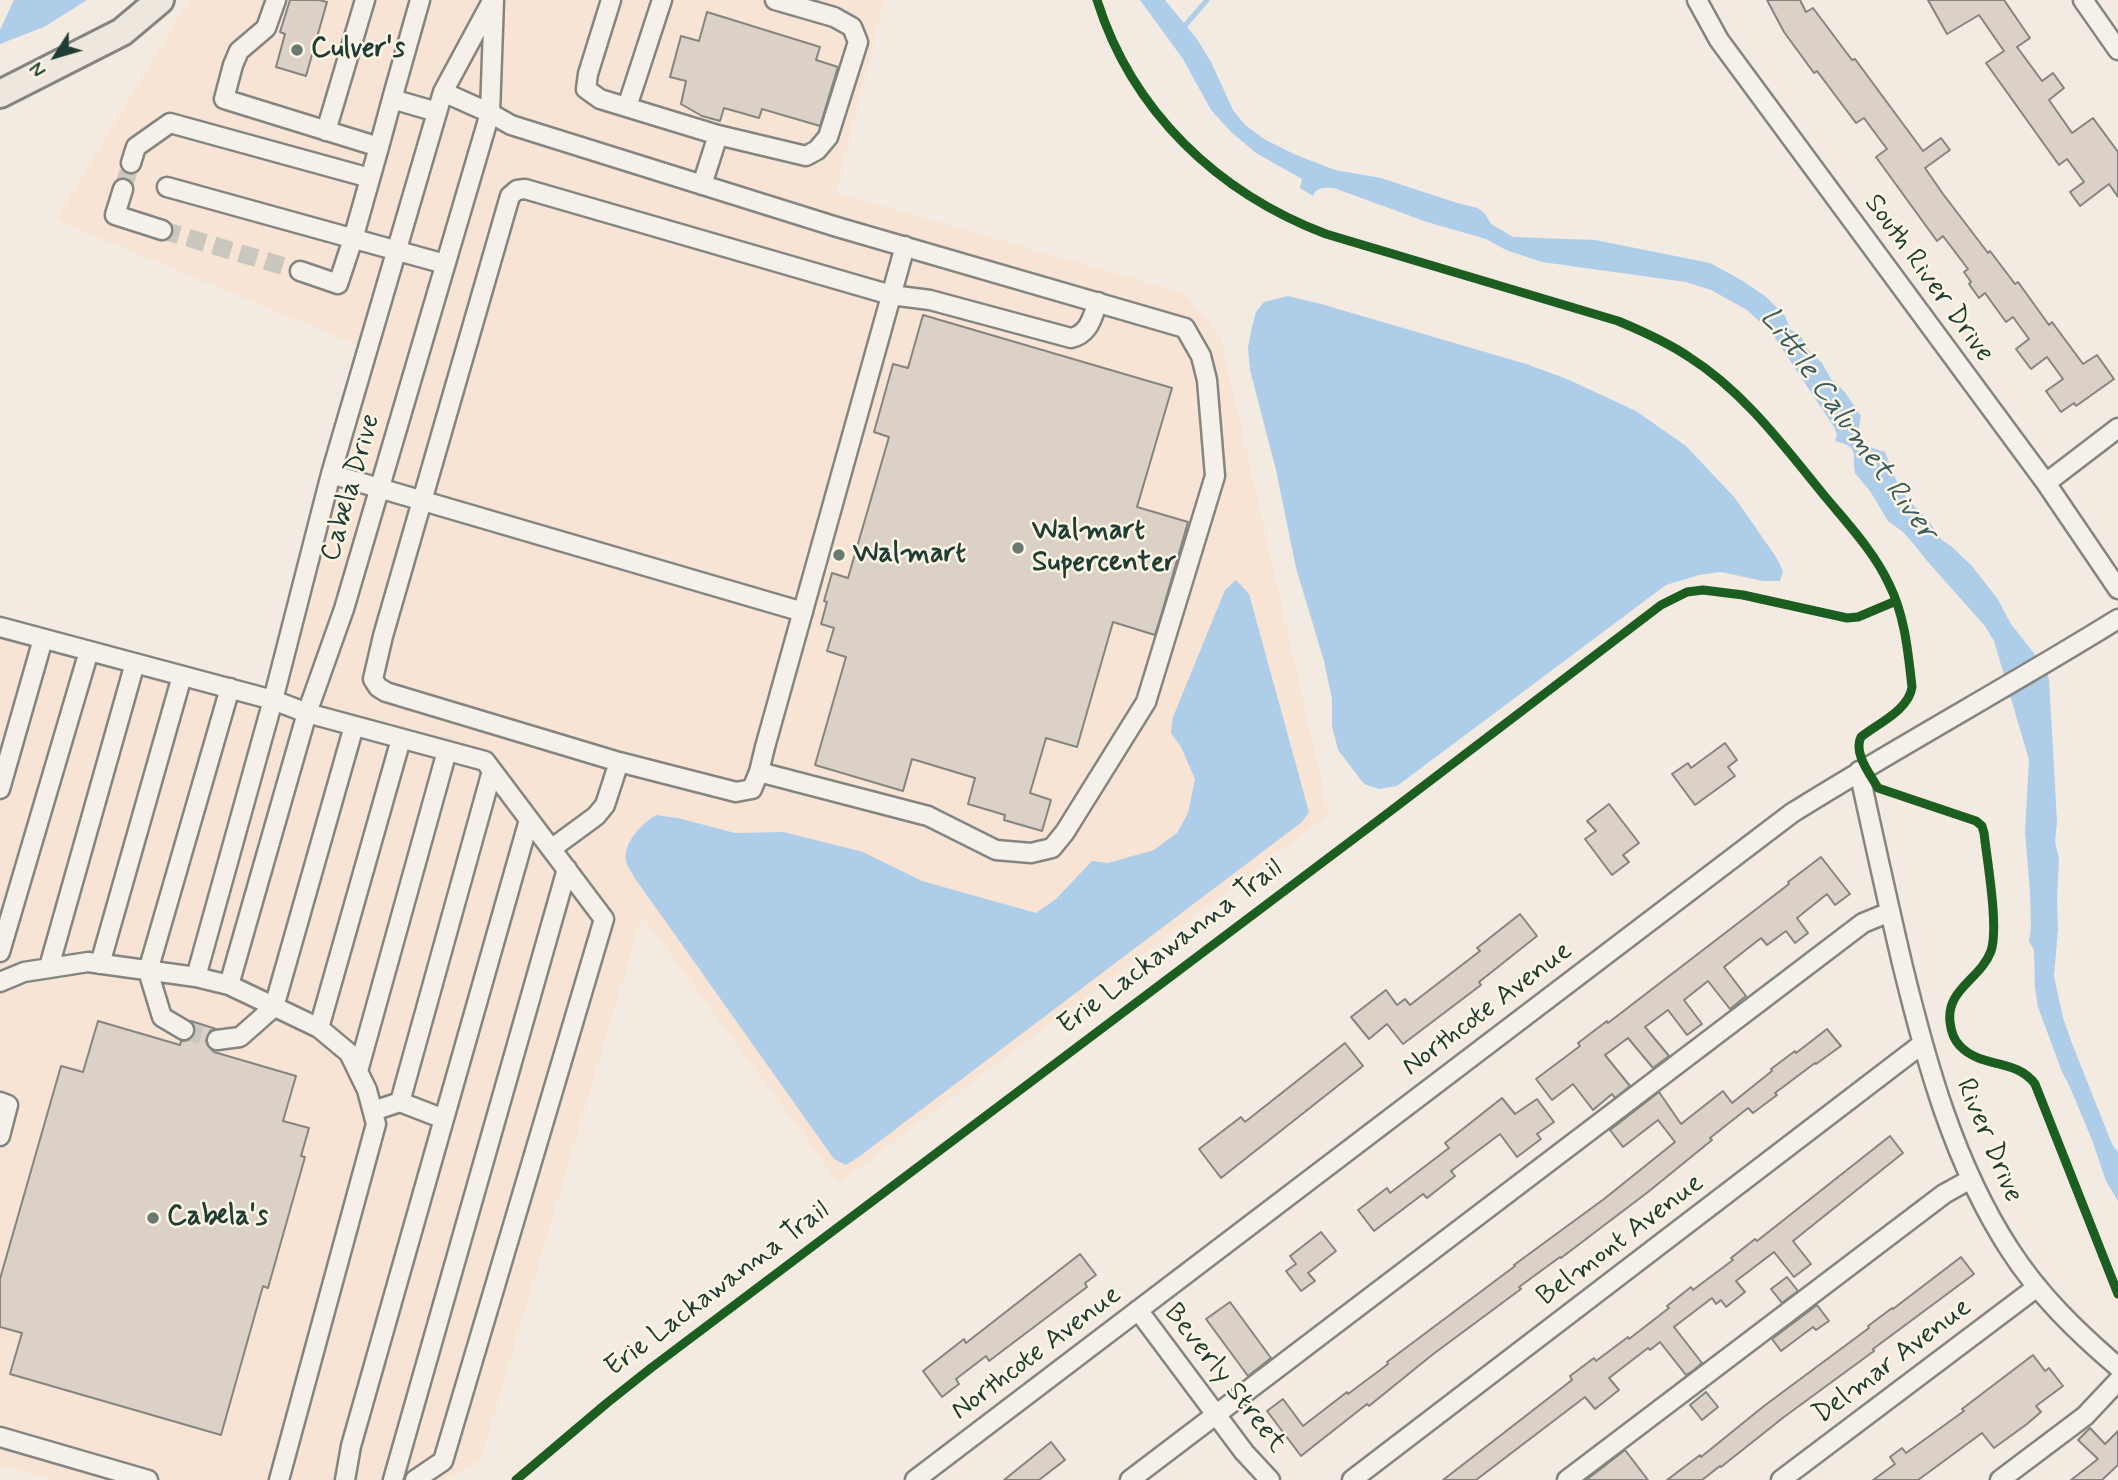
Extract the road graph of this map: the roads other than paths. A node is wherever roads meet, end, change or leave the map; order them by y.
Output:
1 (160, 0) edge
2 (276, 0) edge
3 (365, 0) edge
4 (420, 0) edge
5 (493, 0) edge
6 (611, 0) edge
7 (662, 0) edge
8 (775, 0) edge
9 (1697, 0) edge
10 (2082, 0) edge
11 (2118, 50) edge
12 (443, 92) junction
13 (0, 94) edge
14 (392, 99) junction
15 (627, 107) junction
16 (438, 112) junction
17 (490, 113) junction
18 (326, 131) junction
19 (718, 135) junction
20 (379, 147) junction
21 (131, 163) tunnel mouth
22 (370, 178) junction
23 (702, 185) junction
24 (167, 187) dead end
25 (123, 189) tunnel mouth
26 (162, 230) tunnel mouth
27 (353, 239) junction
28 (905, 246) junction
29 (396, 252) junction
30 (446, 264) junction
31 (300, 271) tunnel mouth
32 (891, 295) junction
33 (1098, 302) junction
34 (2118, 428) edge
35 (331, 474) junction
36 (2046, 483) junction
37 (380, 488) junction
38 (422, 501) junction
39 (2118, 589) edge
40 (803, 612) junction
41 (2118, 619) edge
42 (0, 627) edge
43 (43, 639) junction
44 (89, 651) junction
45 (135, 663) junction
46 (182, 676) junction
47 (229, 688) junction
48 (273, 700) junction
49 (307, 713) junction
50 (354, 726) junction
51 (401, 739) junction
52 (447, 751) junction
53 (619, 762) junction
54 (492, 771) junction
55 (1859, 771) junction
56 (760, 772) junction
57 (0, 789) edge
58 (529, 820) junction
59 (551, 849) junction
60 (567, 869) junction
61 (1890, 912) junction
62 (0, 952) edge
63 (100, 964) junction
64 (49, 967) junction
65 (148, 971) junction
66 (197, 977) junction
67 (0, 982) edge
68 (229, 985) junction
69 (274, 1007) junction
70 (319, 1028) junction
71 (184, 1030) tunnel mouth
72 (217, 1040) tunnel mouth
73 (1922, 1044) junction
74 (358, 1072) junction
75 (0, 1102) edge
76 (400, 1102) junction
77 (373, 1111) junction
78 (444, 1119) junction
79 (0, 1136) edge
80 (1971, 1179) junction
81 (2037, 1287) junction
82 (1138, 1310) junction
83 (2118, 1367) edge
84 (2118, 1381) edge
85 (1216, 1415) junction
86 (0, 1437) edge
87 (148, 1480) edge
88 (279, 1480) edge
89 (345, 1480) edge
90 (393, 1480) edge
91 (415, 1480) edge
92 (915, 1480) edge
93 (1130, 1480) edge
94 (1270, 1480) edge
95 (1352, 1480) edge
96 (1567, 1480) edge
97 (1782, 1480) edge
98 (2000, 1480) edge

1 - 13 highway
2 - 18 street
3 - 18 street
4 - 14 street
5 - 12 street, Cabela Drive
5 - 17 street, Cabela Drive
6 - 15 street
7 - 15 street
8 - 19 street
9 - 36 street, South River Drive
10 - 11 street
12 - 16 street, Cabela Drive
12 - 17 street
14 - 16 street
14 - 20 street
15 - 19 street
16 - 29 street, Cabela Drive
17 - 23 street
17 - 30 street, Cabela Drive
18 - 20 street
19 - 23 street
20 - 22 street
21 - 22 street
22 - 27 street
23 - 28 street
24 - 27 street
25 - 26 street
27 - 29 street
27 - 31 street
28 - 32 street
28 - 33 street
29 - 30 street
29 - 35 street, Cabela Drive
30 - 37 street, Cabela Drive
32 - 33 street
32 - 38 street
32 - 40 street
33 - 56 street
34 - 36 street
35 - 37 street
35 - 48 street, Cabela Drive
36 - 39 street, South River Drive
37 - 38 street
37 - 49 street, Cabela Drive
38 - 40 street
38 - 53 street
40 - 56 street
41 - 55 street, Northcote Avenue
42 - 43 street
43 - 44 street
43 - 57 street
44 - 45 street
44 - 62 street
45 - 46 street
45 - 64 street
46 - 47 street
46 - 63 street
47 - 48 street
47 - 65 street
48 - 49 street
48 - 66 street, Cabela Drive
49 - 50 street
49 - 68 street, Cabela Drive
50 - 51 street
50 - 69 street
51 - 52 street
51 - 70 street
52 - 54 street
52 - 74 street
53 - 56 street
53 - 59 street
54 - 58 street
54 - 76 street
55 - 61 street, River Drive
55 - 82 street, Northcote Avenue
58 - 59 street
58 - 78 street
59 - 60 street
60 - 90 street
60 - 91 street
61 - 73 street, River Drive
61 - 85 street
63 - 64 street
63 - 65 street
64 - 67 street
65 - 66 street
65 - 71 street
66 - 68 street
68 - 69 street
69 - 70 street
69 - 72 street
70 - 74 street
73 - 80 street, River Drive
73 - 95 street, Belmont Avenue
74 - 77 street
75 - 79 street
76 - 77 street
76 - 78 street
77 - 88 street
78 - 89 street
80 - 81 street, River Drive
80 - 96 street
81 - 83 street, River Drive
81 - 97 street, Delmar Avenue
82 - 85 street, Beverly Street
82 - 92 street, Northcote Avenue
84 - 98 street
85 - 93 street
85 - 94 street, Beverly Street
86 - 87 street

